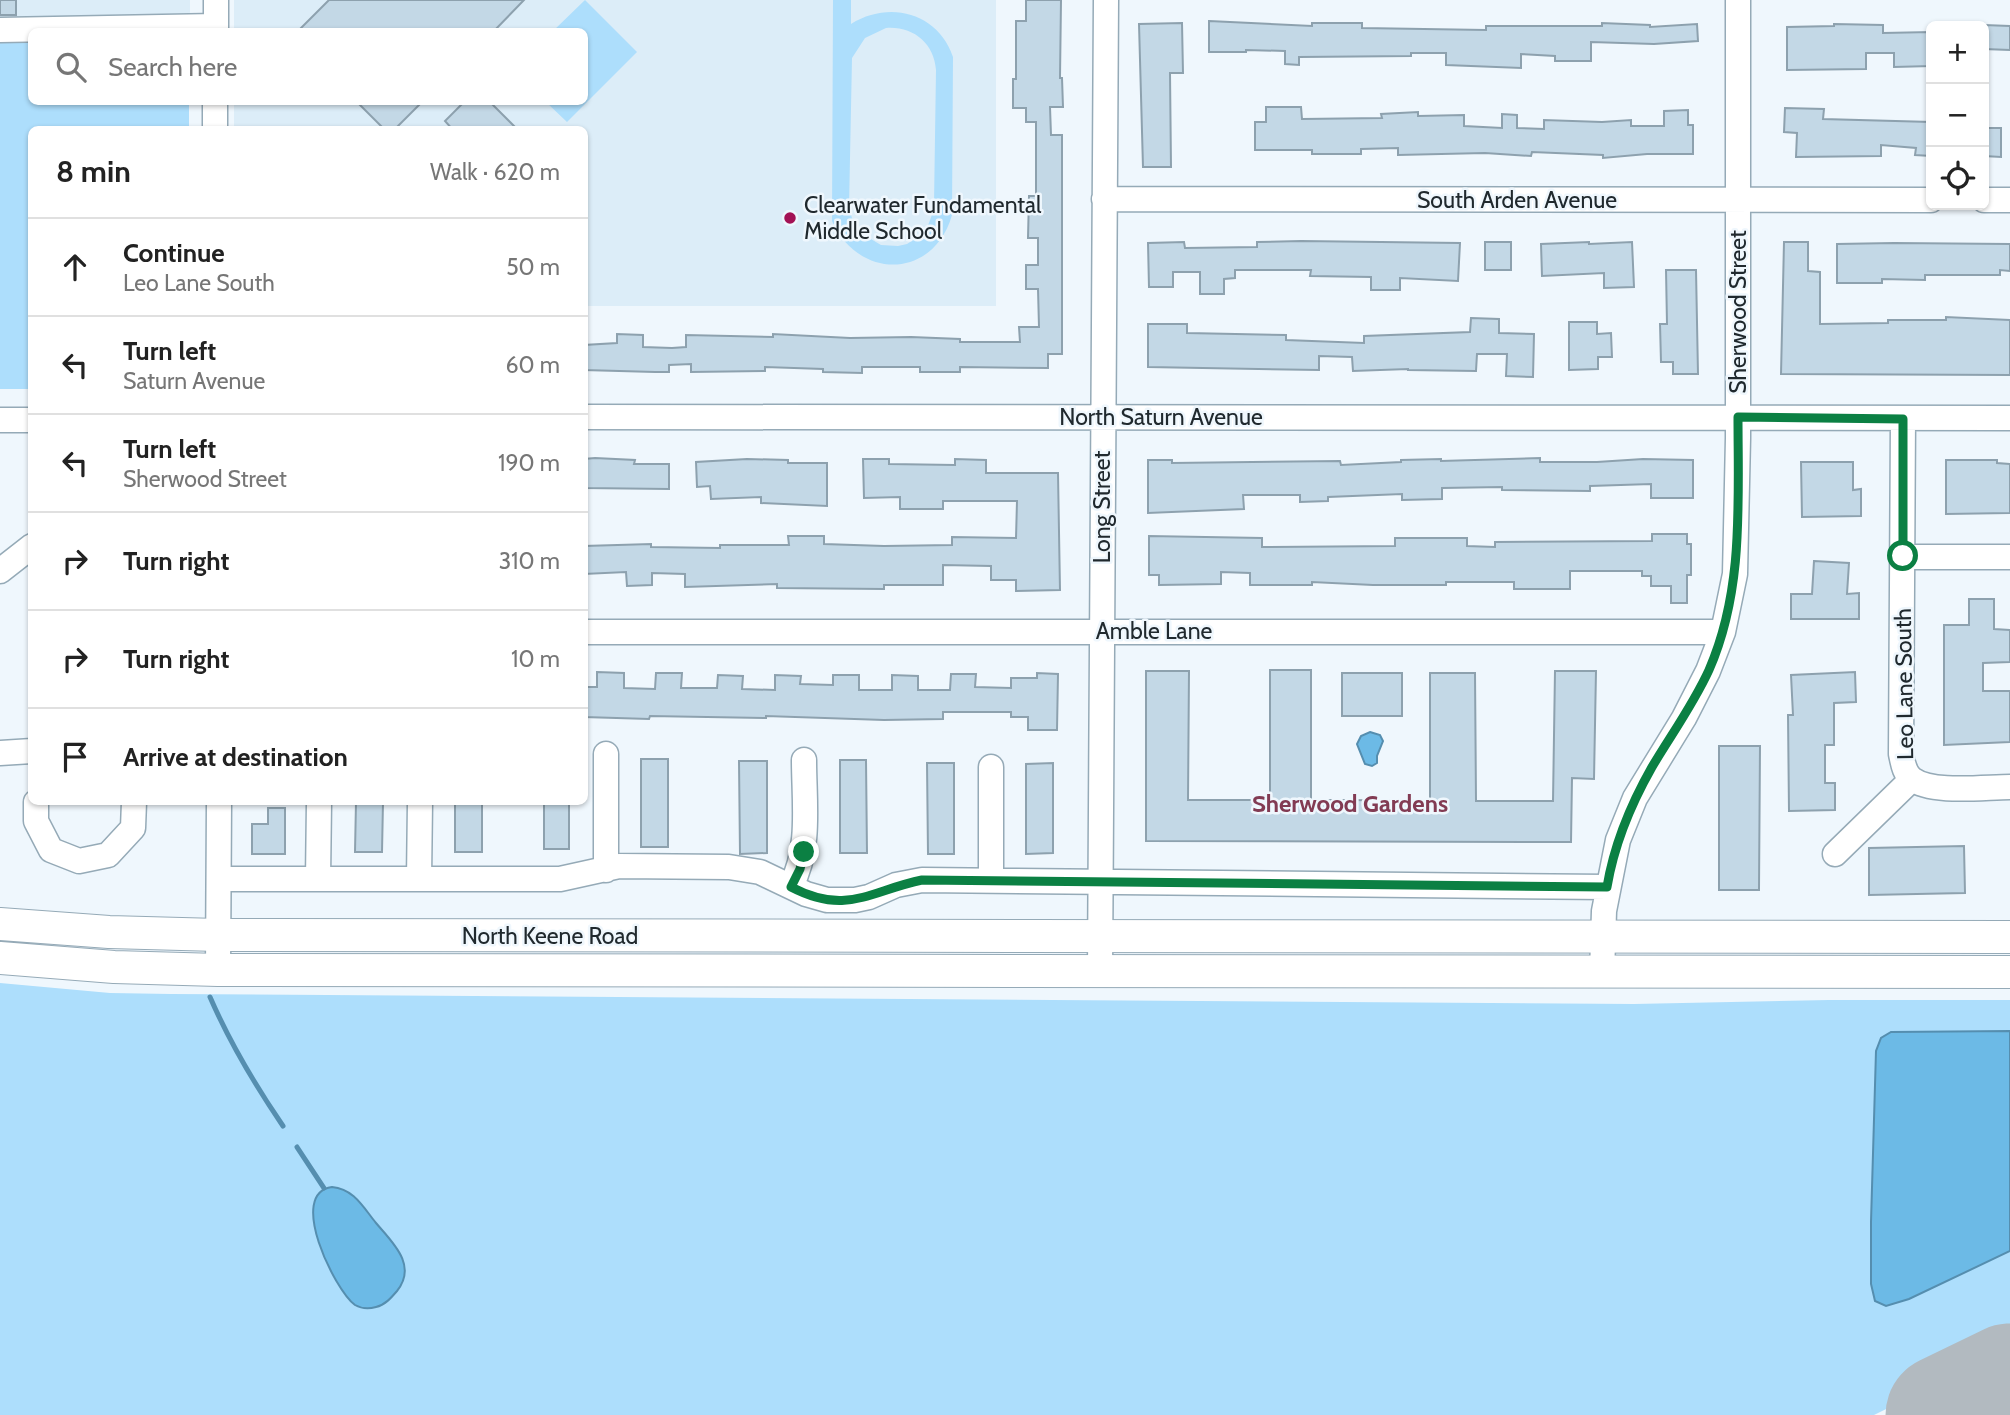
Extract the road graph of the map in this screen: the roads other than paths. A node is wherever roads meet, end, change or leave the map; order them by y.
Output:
1 (216, 0) edge
2 (1106, 0) edge
3 (1738, 0) edge
4 (216, 28) edge
5 (0, 30) edge
6 (28, 30) edge
7 (215, 105) edge
8 (215, 126) edge
9 (1104, 200) junction
10 (1738, 200) junction
11 (1926, 200) edge
12 (1989, 200) edge
13 (2010, 200) edge
14 (588, 417) edge
15 (1102, 417) junction
16 (1738, 417) junction
17 (2010, 418) edge
18 (1903, 419) junction
19 (28, 420) edge
20 (0, 421) edge
21 (28, 549) edge
22 (1903, 556) junction
23 (2010, 557) edge
24 (0, 571) edge
25 (1101, 631) junction
26 (588, 632) edge
27 (1723, 632) junction
28 (28, 751) edge
29 (0, 753) edge
30 (606, 754) dead end
31 (804, 760) dead end
32 (991, 767) dead end
33 (1912, 779) junction
34 (2010, 787) edge
35 (36, 805) edge
36 (134, 805) edge
37 (219, 805) edge
38 (319, 805) edge
39 (420, 805) edge
40 (1835, 853) dead end
41 (606, 870) junction
42 (219, 879) junction
43 (318, 879) junction
44 (419, 879) junction
45 (991, 880) junction
46 (1100, 881) junction
47 (791, 887) junction
48 (1607, 887) junction
49 (0, 923) edge
50 (218, 935) junction
51 (1100, 937) junction
52 (1604, 937) junction
53 (2010, 937) edge
54 (0, 957) edge
55 (218, 970) junction
56 (1100, 972) junction
57 (2010, 972) edge
58 (1602, 973) junction

1 - 4 street
2 - 9 street, Long Street
3 - 10 street, Sherwood Street
5 - 6 street
7 - 8 street
9 - 10 street, South Arden Avenue
9 - 15 street, Long Street
10 - 11 street, South Arden Avenue
10 - 16 street, Sherwood Street
12 - 13 street
14 - 15 street, North Saturn Avenue
15 - 16 street, North Saturn Avenue
15 - 25 street, Long Street
16 - 18 street, North Saturn Avenue
16 - 27 street, Sherwood Street
17 - 18 street, North Saturn Avenue
18 - 22 street, Leo Lane South
19 - 20 street
21 - 24 street
22 - 23 street
22 - 33 street, Leo Lane South
25 - 26 street, Amble Lane
25 - 27 street, Amble Lane
25 - 46 street, Long Street
27 - 48 street, Sherwood Street
28 - 29 street
30 - 41 street
31 - 47 street
32 - 45 street
33 - 34 street
33 - 40 street
35 - 36 street
37 - 42 street
38 - 43 street
39 - 44 street
41 - 44 street
41 - 47 street
42 - 43 street
42 - 50 street
43 - 44 street
45 - 46 street
45 - 47 street
46 - 48 street
46 - 51 street, Long Street
48 - 52 street, Sherwood Street
49 - 50 main road, North Keene Road
50 - 51 main road, North Keene Road
50 - 55 street
51 - 52 main road, North Keene Road
51 - 56 street, Long Street
52 - 53 main road, North Keene Road
52 - 58 street, Sherwood Street
54 - 55 main road, North Keene Road
55 - 56 main road, North Keene Road
56 - 58 main road, North Keene Road
57 - 58 main road, North Keene Road

